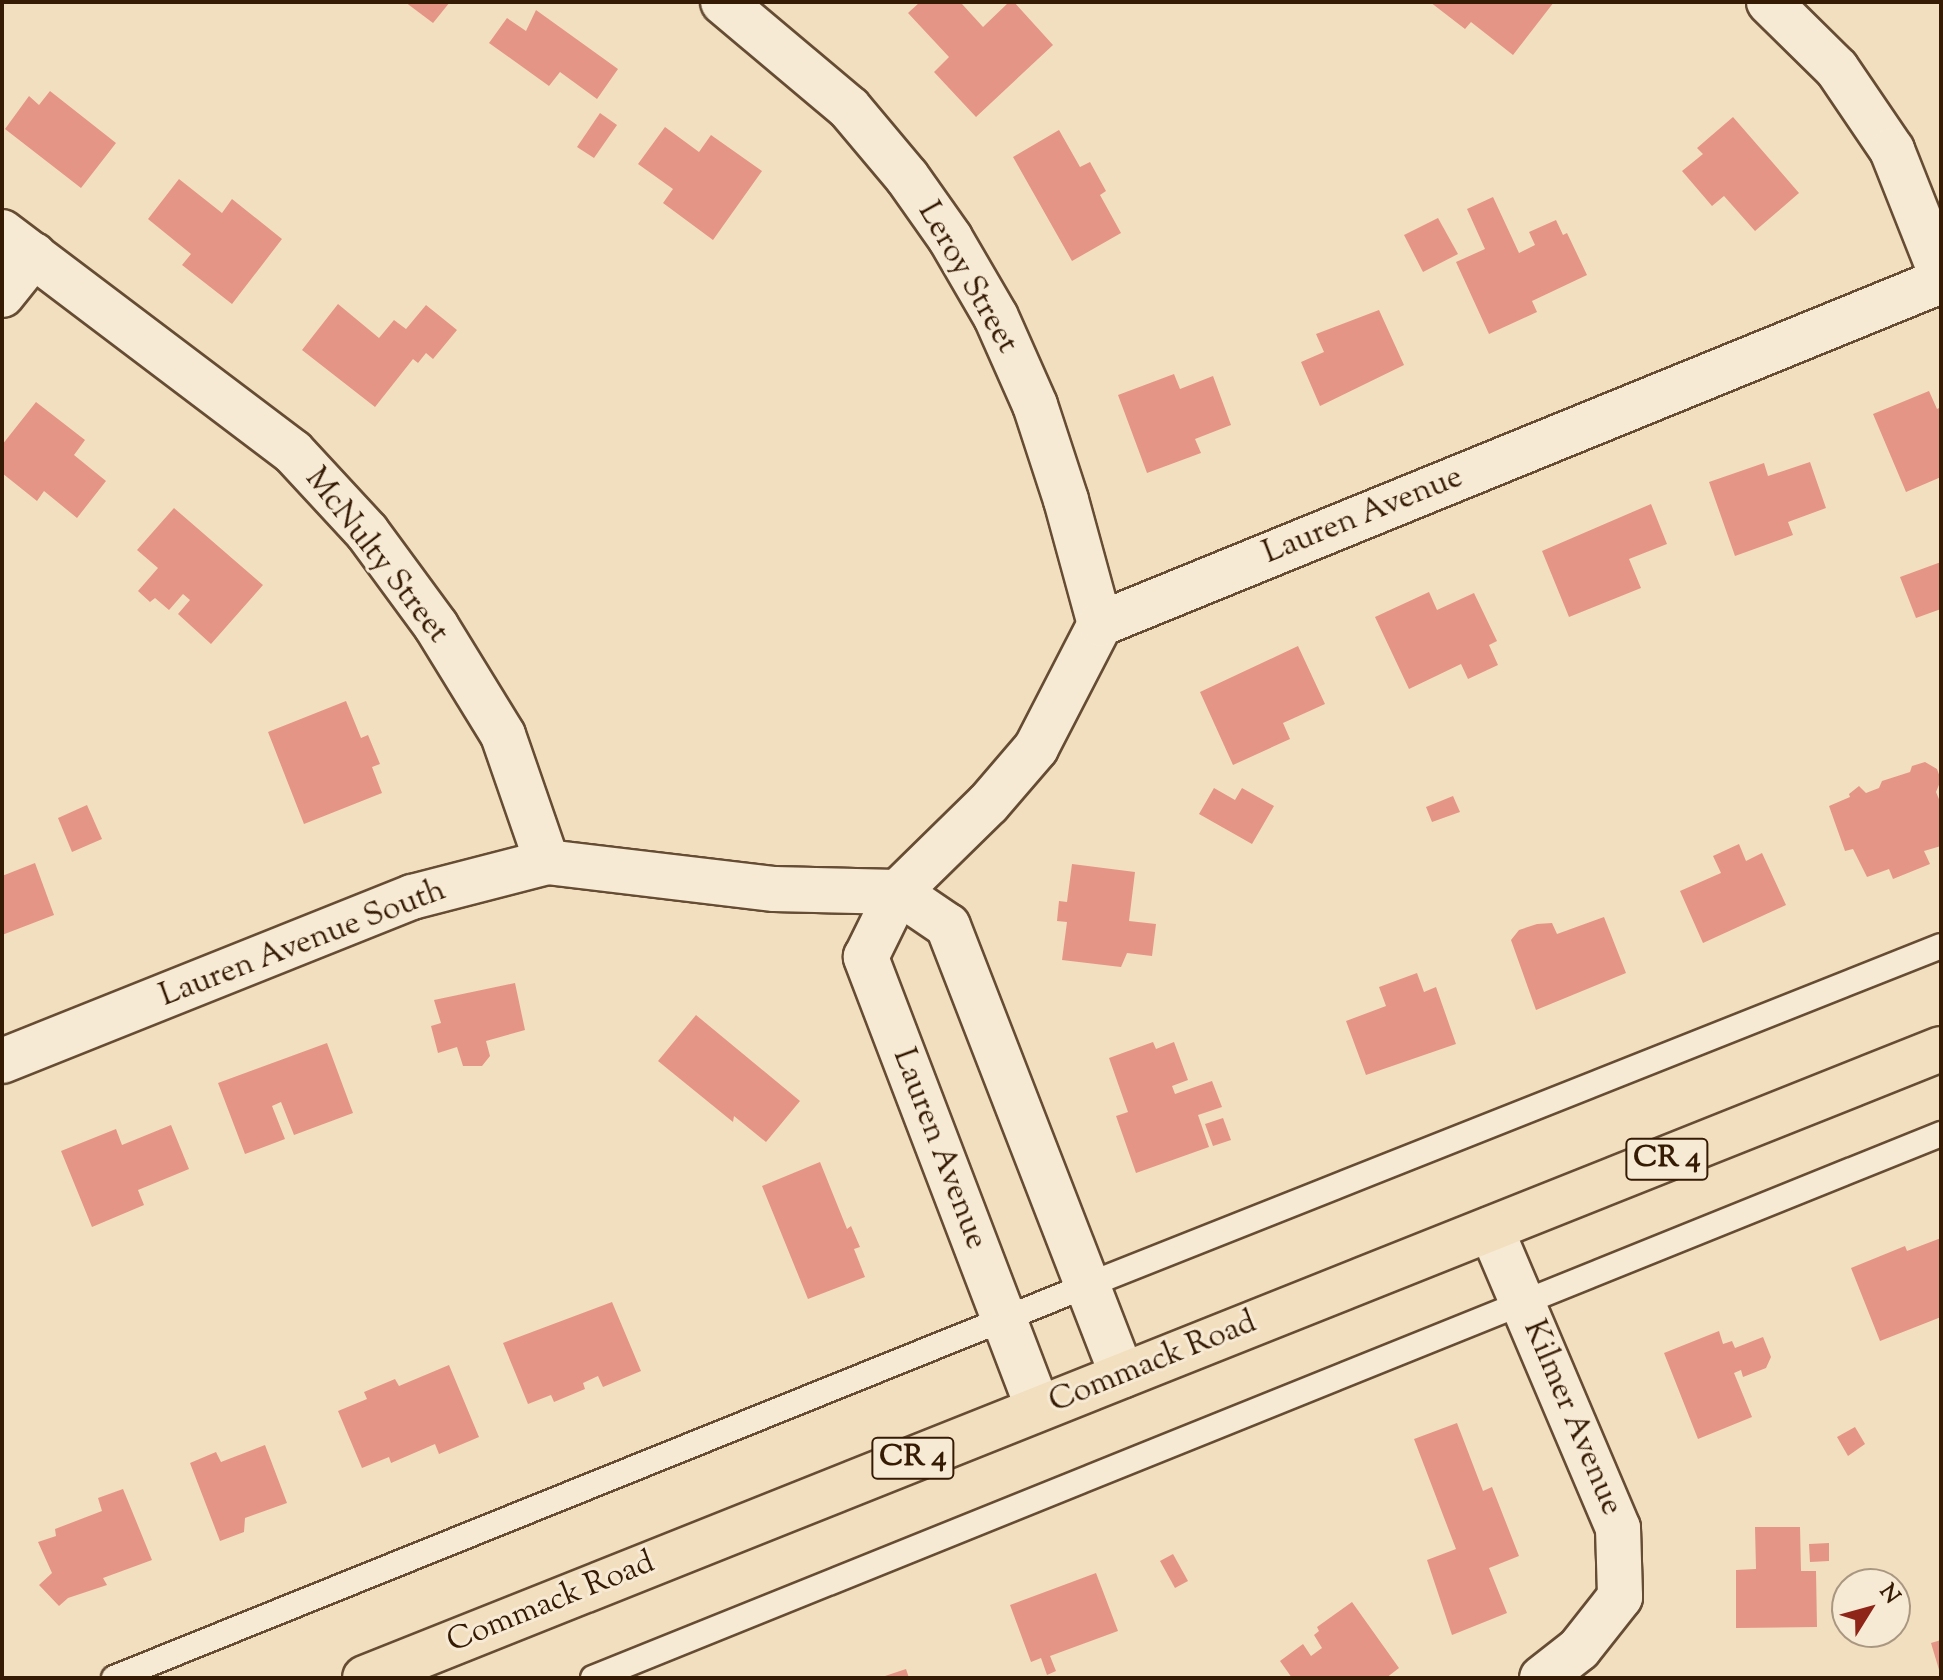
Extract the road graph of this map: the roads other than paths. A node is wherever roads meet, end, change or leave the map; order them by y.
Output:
1 (723, 2) edge
2 (1769, 2) edge
3 (18, 244) edge
4 (1941, 274) edge
5 (1941, 281) edge
6 (2, 295) edge
7 (1100, 624) junction
8 (547, 862) junction
9 (898, 892) junction
10 (1941, 946) edge
11 (1941, 1049) edge
12 (2, 1061) edge
13 (1941, 1134) edge
14 (1491, 1229) junction
15 (1088, 1285) junction
16 (1524, 1306) junction
17 (1004, 1319) junction
18 (1122, 1375) junction
19 (1038, 1408) junction
20 (114, 1678) edge
21 (365, 1678) edge
22 (593, 1678) edge
23 (1542, 1678) edge

1 - 7 street, Leroy Street
2 - 4 street
3 - 6 street
3 - 8 street, McNulty Street
5 - 7 street, Lauren Avenue
7 - 9 street, Lauren Avenue
8 - 9 street, Lauren Avenue South
8 - 12 street, Lauren Avenue South
9 - 15 street
9 - 17 street, Lauren Avenue
10 - 15 lane
11 - 14 main road, Commack Road / CR 4
13 - 16 lane
14 - 16 street, Kilmer Avenue
14 - 18 main road, Commack Road / CR 4
15 - 17 lane
15 - 18 street
16 - 22 lane
16 - 23 street, Kilmer Avenue
17 - 19 street, Lauren Avenue
17 - 20 lane
18 - 19 main road, Commack Road / CR 4
19 - 21 main road, Commack Road / CR 4

